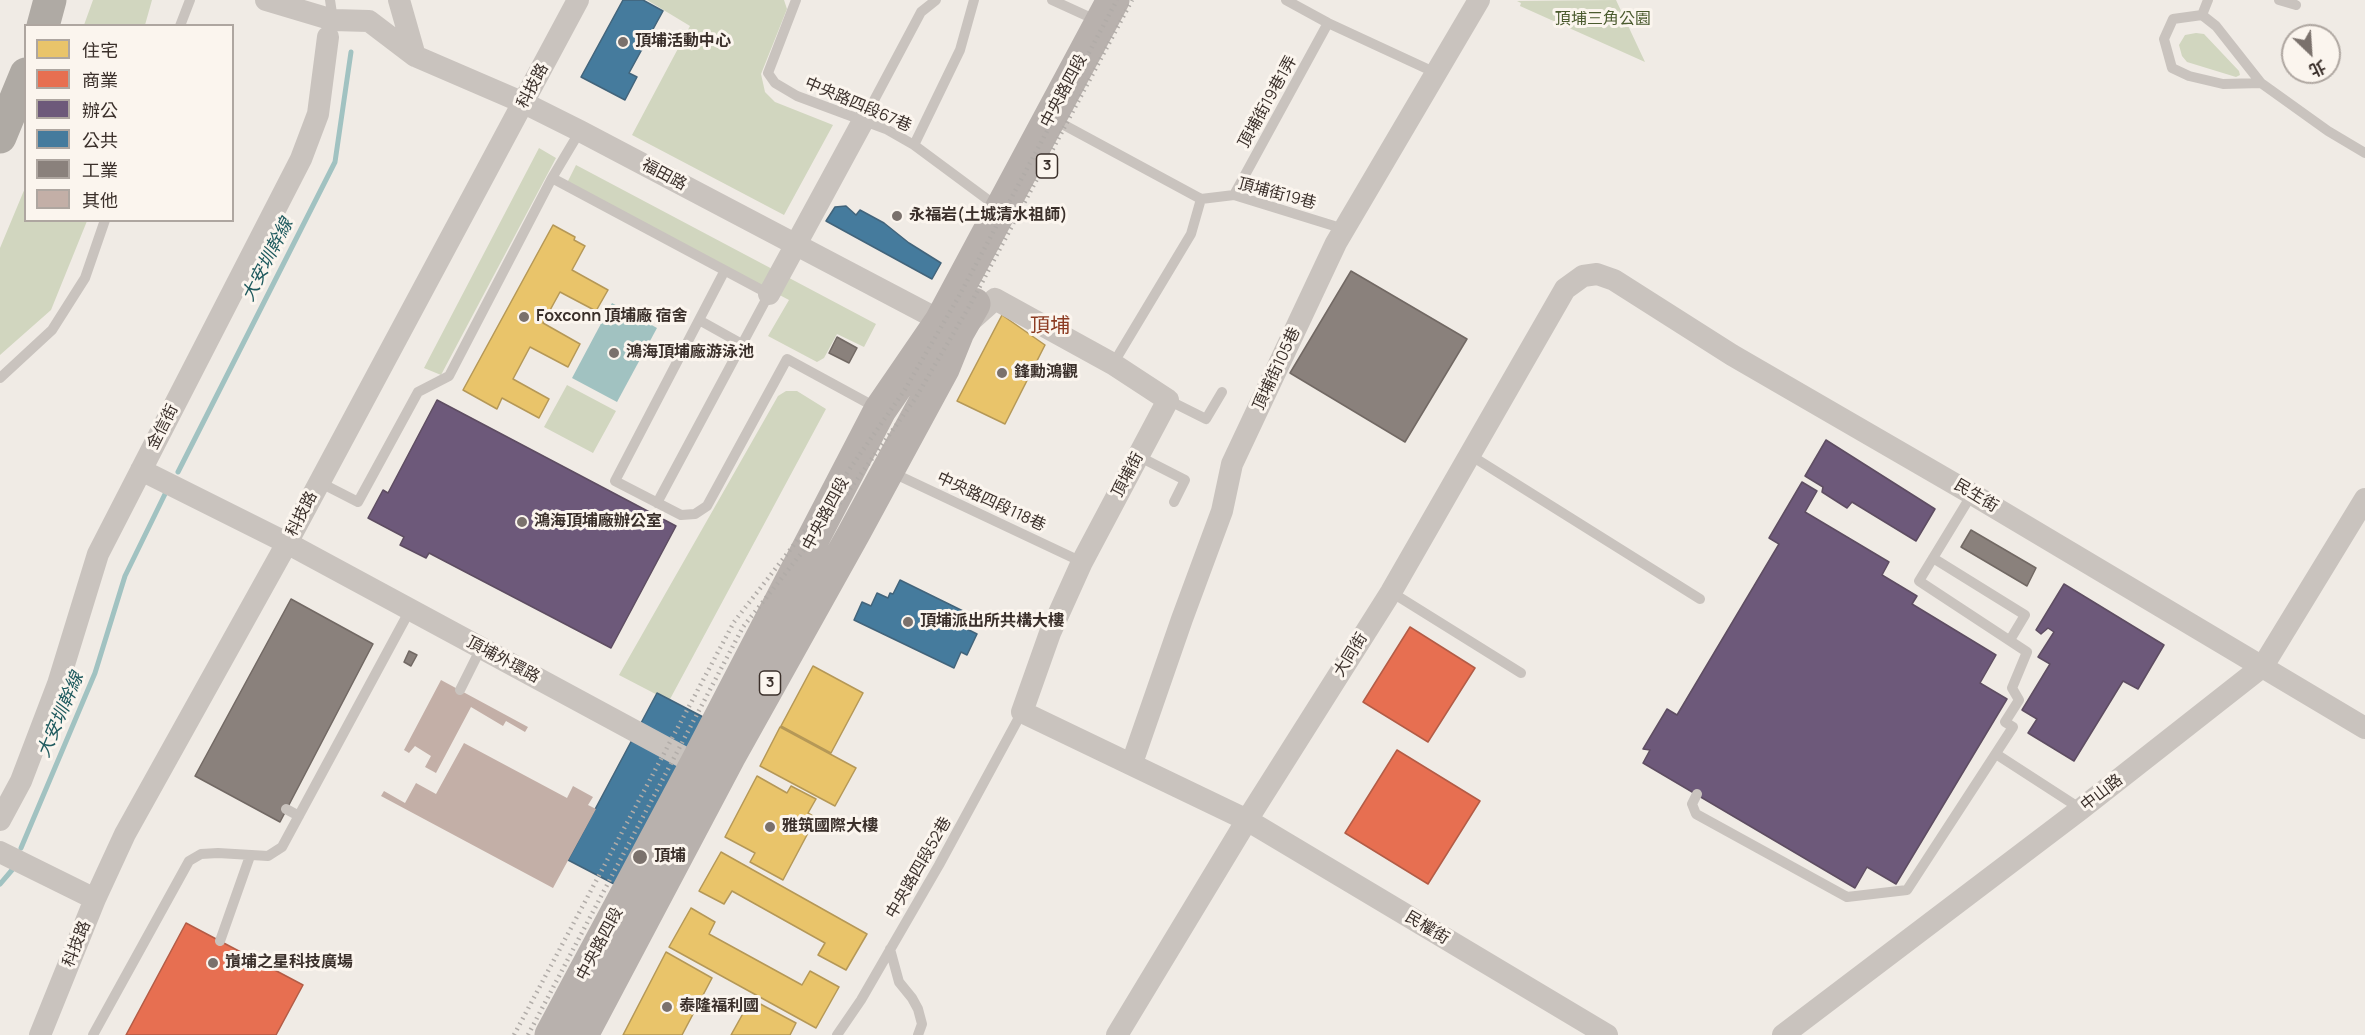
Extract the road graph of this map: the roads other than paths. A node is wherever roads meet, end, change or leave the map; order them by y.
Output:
1 (50, 0) edge
2 (190, 0) edge
3 (266, 0) edge
4 (399, 0) edge
5 (578, 0) edge
6 (796, 0) edge
7 (936, 0) edge
8 (974, 0) edge
9 (1052, 0) edge
10 (1136, 0) edge
11 (1286, 0) edge
12 (1479, 0) edge
13 (2208, 0) edge
14 (2279, 0) edge
15 (2296, 5) dead end
16 (1106, 11) edge
17 (2202, 15) junction
18 (330, 19) edge
19 (1328, 23) junction
20 (44, 24) edge
21 (181, 24) edge
22 (416, 56) junction
23 (1436, 73) junction
24 (24, 79) edge
25 (2261, 83) junction
26 (524, 103) junction
27 (863, 121) junction
28 (1059, 123) junction
29 (580, 131) junction
30 (0, 137) edge
31 (915, 145) junction
32 (2365, 153) edge
33 (552, 178) junction
34 (1234, 195) junction
35 (1201, 199) junction
36 (1002, 210) junction
37 (104, 222) edge
38 (1344, 229) junction
39 (795, 244) junction
40 (724, 272) junction
41 (1583, 276) joint
42 (769, 294) junction
43 (699, 320) junction
44 (949, 326) junction
45 (742, 344) junction
46 (1113, 364) junction
47 (0, 378) edge
48 (1222, 392) dead end
49 (1168, 400) junction
50 (880, 410) junction
51 (1470, 455) junction
52 (1138, 456) junction
53 (141, 470) junction
54 (888, 470) junction
55 (319, 482) junction
56 (1972, 494) junction
57 (2365, 499) edge
58 (1174, 502) dead end
59 (657, 503) junction
60 (288, 543) junction
61 (1933, 558) junction
62 (1082, 562) junction
63 (1391, 592) junction
64 (1700, 599) dead end
65 (410, 610) junction
66 (2010, 640) junction
67 (481, 648) junction
68 (2263, 666) junction
69 (1521, 673) dead end
70 (460, 690) dead end
71 (1022, 712) junction
72 (2365, 728) edge
73 (1996, 754) junction
74 (1132, 763) junction
75 (708, 770) junction
76 (1696, 794) dead end
77 (286, 809) dead end
78 (2081, 809) junction
79 (299, 816) junction
80 (0, 820) edge
81 (1247, 820) junction
82 (0, 852) edge
83 (250, 856) junction
84 (95, 899) junction
85 (220, 941) dead end
86 (890, 949) junction
87 (40, 1035) edge
88 (93, 1035) edge
89 (551, 1035) edge
90 (582, 1035) edge
91 (837, 1035) edge
92 (918, 1035) edge
93 (1117, 1035) edge
94 (1607, 1035) edge
95 (1783, 1035) edge

1 - 20 highway
2 - 21 lane
3 - 18 street
4 - 22 street
5 - 26 street, 科技路
6 - 27 lane, 中央路四段67巷
7 - 27 lane
8 - 31 lane
9 - 16 lane
10 - 28 main road, 中央路四段 / 3
11 - 19 lane
12 - 23 street, 頂埔街105巷
13 - 17 lane
14 - 15 lane
16 - 28 main road, 中央路四段 / 3
17 - 25 lane
17 - 25 lane
18 - 22 street
18 - 53 street, 金信街
19 - 23 lane
19 - 34 lane, 頂埔街19巷1弄
22 - 26 street, 福田路
23 - 38 street, 頂埔街105巷
24 - 30 highway
25 - 32 lane
26 - 29 street, 福田路
26 - 55 street, 科技路
27 - 31 lane, 中央路四段67巷
27 - 39 street
28 - 35 lane
28 - 36 main road, 中央路四段 / 3
28 - 44 main road, 中央路四段 / 3
29 - 33 lane
29 - 39 street, 福田路
31 - 36 lane, 中央路四段67巷
33 - 40 lane
33 - 55 lane
34 - 35 lane, 頂埔街19巷
34 - 38 lane, 頂埔街19巷
35 - 46 lane
36 - 44 main road, 中央路四段 / 3
37 - 47 lane
38 - 74 street, 頂埔街105巷
39 - 42 street
39 - 44 street, 福田路
40 - 42 lane
40 - 43 lane
41 - 51 street, 大同街
41 - 56 street, 民生街
42 - 45 lane
43 - 45 lane
43 - 59 lane
44 - 46 street
44 - 50 main road, 中央路四段 / 3
44 - 54 main road, 中央路四段 / 3
45 - 59 lane
46 - 49 street
48 - 49 lane
49 - 52 street, 頂埔街
50 - 59 lane
50 - 75 main road, 中央路四段 / 3
51 - 63 street, 大同街
51 - 64 lane
52 - 58 lane
52 - 62 street, 頂埔街
53 - 60 street, 頂埔外環路
53 - 80 street, 金信街
54 - 62 lane, 中央路四段118巷
54 - 75 main road, 中央路四段 / 3
55 - 60 street, 科技路
56 - 61 lane
56 - 68 street, 民生街
57 - 68 street, 中山路
60 - 65 street, 頂埔外環路
60 - 84 street, 科技路
61 - 66 lane
61 - 66 lane
62 - 71 street, 頂埔街
63 - 69 lane
63 - 81 street, 大同街
65 - 67 street, 頂埔外環路
65 - 79 lane
66 - 73 lane
67 - 70 lane
67 - 75 street, 頂埔外環路
68 - 72 street, 民生街
68 - 78 street, 中山路
71 - 74 street
71 - 86 lane, 中央路四段52巷
73 - 76 lane
73 - 78 lane
74 - 81 street
75 - 89 main road, 中央路四段 / 3
75 - 90 main road, 中央路四段 / 3
77 - 79 lane
78 - 95 street, 中山路
79 - 83 lane
81 - 93 street, 大同街
81 - 94 street, 民權街
82 - 84 street
83 - 85 lane
83 - 88 lane
84 - 87 street, 科技路
86 - 91 lane, 中央路四段52巷
86 - 92 lane

